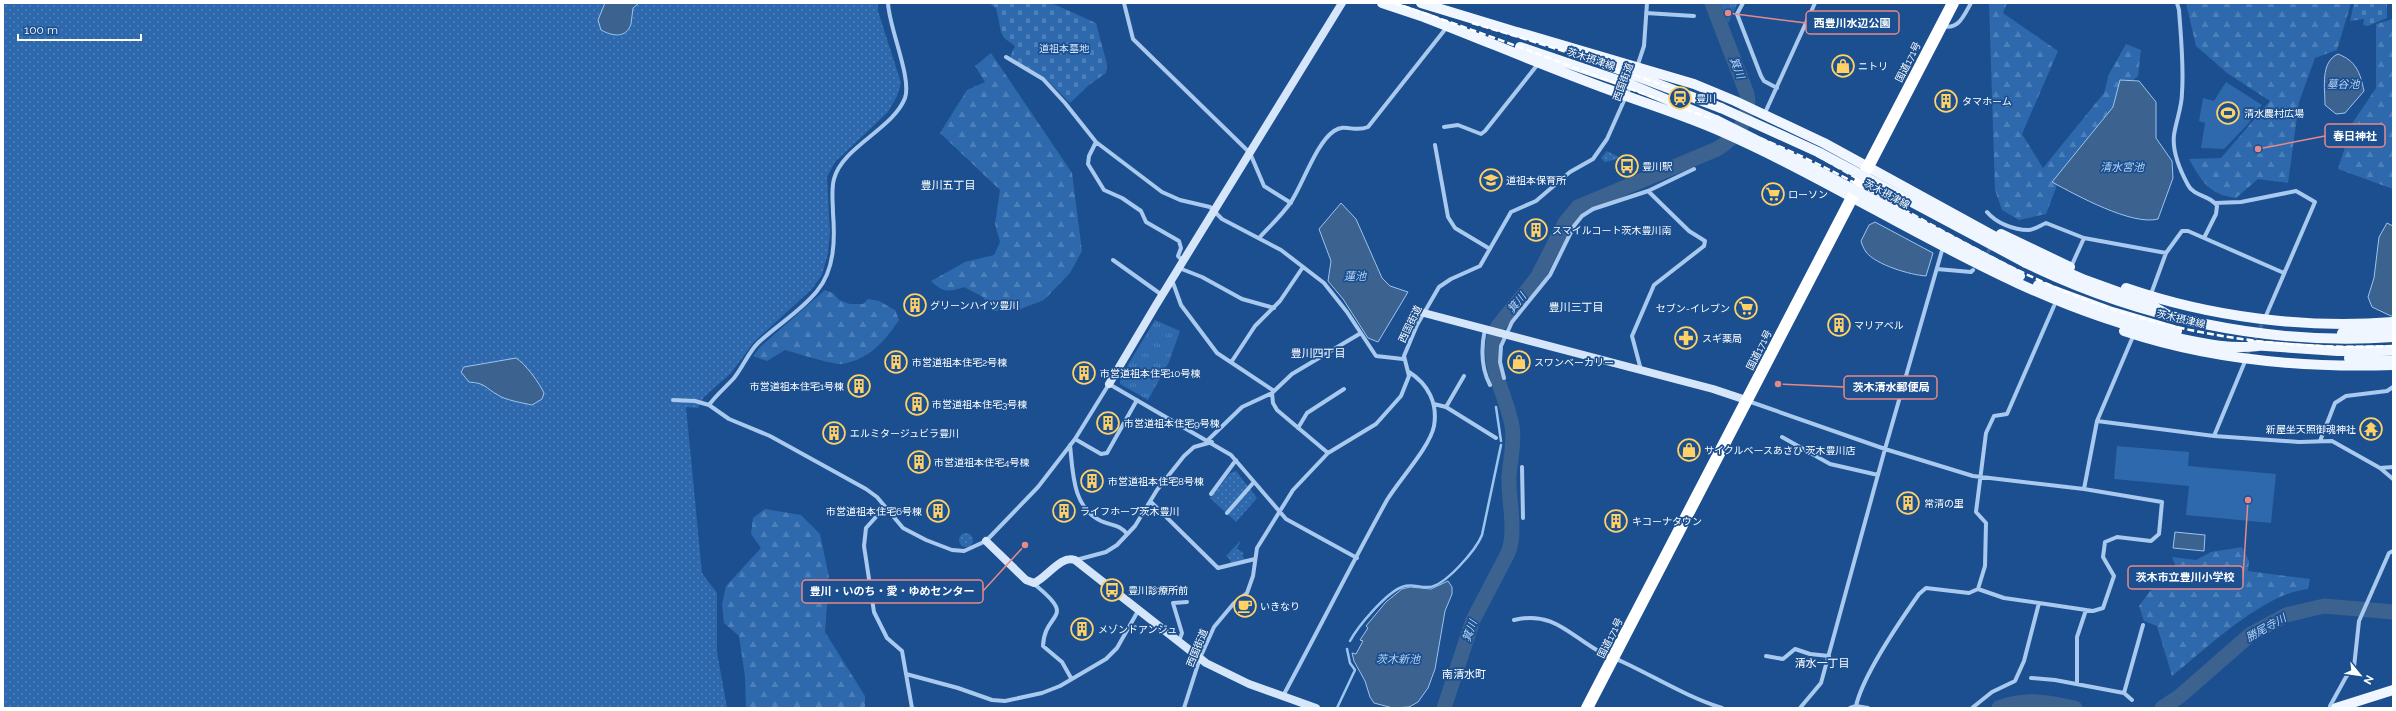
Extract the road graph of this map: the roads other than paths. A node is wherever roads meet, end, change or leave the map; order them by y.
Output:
1 (888, 3) edge
2 (1124, 3) edge
3 (1342, 3) edge
4 (1382, 3) edge
5 (1421, 3) edge
6 (1647, 3) edge
7 (1743, 3) edge
8 (1815, 3) edge
9 (1952, 3) edge
10 (1971, 3) edge
11 (2176, 3) edge
12 (1646, 12) junction
13 (1694, 16) dead end
14 (1424, 18) junction
15 (1447, 26) junction
16 (1941, 26) junction
17 (1006, 57) dead end
18 (1539, 62) junction
19 (1636, 70) junction
20 (1632, 84) junction
21 (1777, 88) junction
22 (1628, 96) junction
23 (1761, 114) junction
24 (1718, 125) junction
25 (1444, 127) dead end
26 (1096, 142) junction
27 (1435, 145) dead end
28 (1250, 153) junction
29 (1867, 168) junction
30 (1694, 169) dead end
31 (1648, 191) junction
32 (1852, 196) junction
33 (1291, 203) junction
34 (2215, 203) junction
35 (1214, 211) junction
36 (1987, 212) dead end
37 (1975, 227) junction
38 (1260, 237) junction
39 (2084, 238) junction
40 (2204, 238) junction
41 (1943, 246) junction
42 (1490, 249) junction
43 (2166, 253) junction
44 (1962, 256) junction
45 (1114, 260) dead end
46 (1181, 264) junction
47 (1303, 267) junction
48 (2070, 267) junction
49 (1937, 269) junction
50 (1973, 270) dead end
51 (2284, 273) junction
52 (1172, 279) junction
53 (1162, 295) junction
54 (2150, 297) junction
55 (2054, 306) junction
56 (1274, 308) junction
57 (1424, 313) junction
58 (2170, 316) junction
59 (2264, 320) junction
60 (2393, 322) edge
61 (2393, 329) edge
62 (1487, 330) junction
63 (1361, 333) junction
64 (2135, 333) junction
65 (1504, 334) junction
66 (2393, 337) edge
67 (2316, 338) junction
68 (2258, 346) junction
69 (2277, 348) junction
70 (2393, 350) edge
71 (2247, 357) junction
72 (1403, 358) junction
73 (2393, 358) edge
74 (1232, 362) junction
75 (2393, 365) edge
76 (1641, 370) junction
77 (1409, 372) junction
78 (1464, 376) dead end
79 (1504, 378) dead end
80 (1109, 384) junction
81 (1490, 385) dead end
82 (2393, 387) edge
83 (1344, 389) dead end
84 (1273, 392) junction
85 (673, 400) dead end
86 (1137, 400) junction
87 (1746, 400) junction
88 (1434, 404) junction
89 (709, 405) junction
90 (1446, 407) junction
91 (2097, 421) junction
92 (1298, 428) junction
93 (2214, 436) junction
94 (1782, 437) dead end
95 (1496, 438) dead end
96 (1075, 439) junction
97 (1210, 441) junction
98 (2320, 441) junction
99 (1070, 444) junction
100 (1884, 449) junction
101 (1328, 454) junction
102 (1236, 460) junction
103 (1522, 467) dead end
104 (2393, 467) edge
105 (2380, 468) junction
106 (1878, 475) junction
107 (1982, 476) junction
108 (2393, 478) edge
109 (1254, 482) junction
110 (2084, 490) junction
111 (1211, 494) dead end
112 (1151, 502) junction
113 (885, 507) junction
114 (1279, 513) junction
115 (1227, 514) dead end
116 (1524, 518) dead end
117 (1128, 534) junction
118 (986, 541) junction
119 (2393, 551) edge
120 (1357, 558) junction
121 (1255, 559) junction
122 (1076, 560) junction
123 (1034, 583) junction
124 (1978, 589) junction
125 (1187, 602) dead end
126 (2039, 603) junction
127 (2086, 610) junction
128 (1138, 611) junction
129 (1514, 620) dead end
130 (2144, 625) dead end
131 (1179, 641) junction
132 (1766, 656) dead end
133 (1829, 656) junction
134 (1200, 658) junction
135 (1613, 658) junction
136 (906, 674) junction
137 (1071, 678) junction
138 (2031, 678) dead end
139 (2077, 684) junction
140 (2393, 690) edge
141 (2124, 693) junction
142 (1282, 696) junction
143 (2132, 700) dead end
144 (1856, 706) junction
145 (912, 708) edge
146 (1184, 708) edge
147 (1316, 708) edge
148 (1587, 708) edge
149 (1722, 708) edge
150 (1800, 708) edge
151 (1850, 708) edge
152 (1868, 708) edge
153 (1972, 708) edge
154 (2337, 708) edge

1 - 89 street
2 - 28 street
3 - 28 street
4 - 14 main road, 茨木摂津線
5 - 19 main road
6 - 12 street, 西国街道
7 - 21 street
8 - 21 street
9 - 16 highway, 国道171号
10 - 16 street
11 - 34 street
12 - 13 street
12 - 19 street, 西国街道
14 - 15 main road
14 - 20 main road, 茨木摂津線
15 - 18 main road
15 - 33 street
16 - 29 highway, 国道171号
17 - 26 street
18 - 22 main road
18 - 25 street
19 - 20 street, 西国街道
19 - 23 main road
19 - 58 main road, 茨木摂津線, bridge
20 - 22 street, 西国街道
20 - 24 main road, 茨木摂津線
21 - 23 street
22 - 24 main road
22 - 42 street, 西国街道
23 - 29 main road
24 - 32 main road
24 - 68 main road, 茨木摂津線, bridge
26 - 35 street
26 - 46 street
27 - 42 street
28 - 33 street
28 - 35 street
29 - 32 highway, 国道171号
29 - 37 main road
30 - 31 street
31 - 65 street
31 - 76 street
32 - 41 main road
32 - 87 highway, 国道171号
33 - 38 street
34 - 40 street
34 - 51 street
35 - 38 street
35 - 46 street
36 - 39 street
37 - 48 main road
37 - 58 main road
38 - 47 street
39 - 43 street
39 - 48 street
40 - 43 street
40 - 51 street
41 - 44 main road
41 - 49 street
42 - 57 street, 西国街道
43 - 54 street
44 - 55 main road
44 - 68 main road
45 - 53 street
46 - 52 street
46 - 56 street
47 - 56 street
47 - 63 street
48 - 54 main road
49 - 50 street
49 - 100 street
51 - 59 street
52 - 53 street
52 - 74 street
53 - 80 street
54 - 59 main road
55 - 64 main road
55 - 107 street
56 - 74 street
57 - 62 street
57 - 72 street, 西国街道
58 - 67 main road, 茨木摂津線
59 - 60 main road
61 - 67 main road
62 - 65 street
62 - 81 street
63 - 72 street
63 - 84 street
64 - 71 main road
64 - 91 street
65 - 76 street
65 - 79 street
66 - 67 main road, 茨木摂津線
68 - 69 main road, 茨木摂津線
69 - 70 main road, 茨木摂津線
69 - 73 main road
71 - 75 main road
71 - 93 street
72 - 77 street, 西国街道
74 - 84 street
76 - 87 street
77 - 88 street
77 - 101 street, 西国街道
78 - 90 street
80 - 86 street
80 - 96 street
82 - 98 street
83 - 92 street
84 - 92 street
84 - 97 street
85 - 89 street
86 - 96 street
86 - 97 street
87 - 100 street
87 - 135 highway, 国道171号
88 - 90 street
88 - 120 street
89 - 113 street
90 - 95 street
91 - 93 street
91 - 110 street
92 - 101 street
93 - 98 street
94 - 106 street
96 - 99 street
97 - 102 street
97 - 112 street
98 - 105 street
99 - 117 street
99 - 118 street
100 - 106 street
100 - 107 street
101 - 114 street, 西国街道
102 - 109 street
102 - 111 street
103 - 116 street
104 - 105 street
105 - 108 street
106 - 133 street
107 - 110 street
107 - 124 street
109 - 114 street
109 - 115 street
110 - 127 street
112 - 117 street
112 - 121 street
113 - 118 street
113 - 136 street
114 - 120 street
114 - 121 street, 西国街道
117 - 122 street
118 - 123 street
119 - 154 street
120 - 142 street
121 - 134 street, 西国街道
122 - 123 street
122 - 128 street
123 - 137 street
124 - 126 street
124 - 144 street
125 - 131 street
126 - 127 street
126 - 153 street
127 - 139 street
128 - 131 street
128 - 137 street
129 - 135 street
130 - 141 street
131 - 134 street
132 - 133 street
133 - 150 street
134 - 142 street
134 - 146 street, 西国街道
135 - 148 highway, 国道171号
135 - 149 street
136 - 137 street
136 - 145 street
138 - 139 street
139 - 141 street
140 - 154 main road
141 - 143 street
142 - 147 street
144 - 151 street
144 - 152 street

